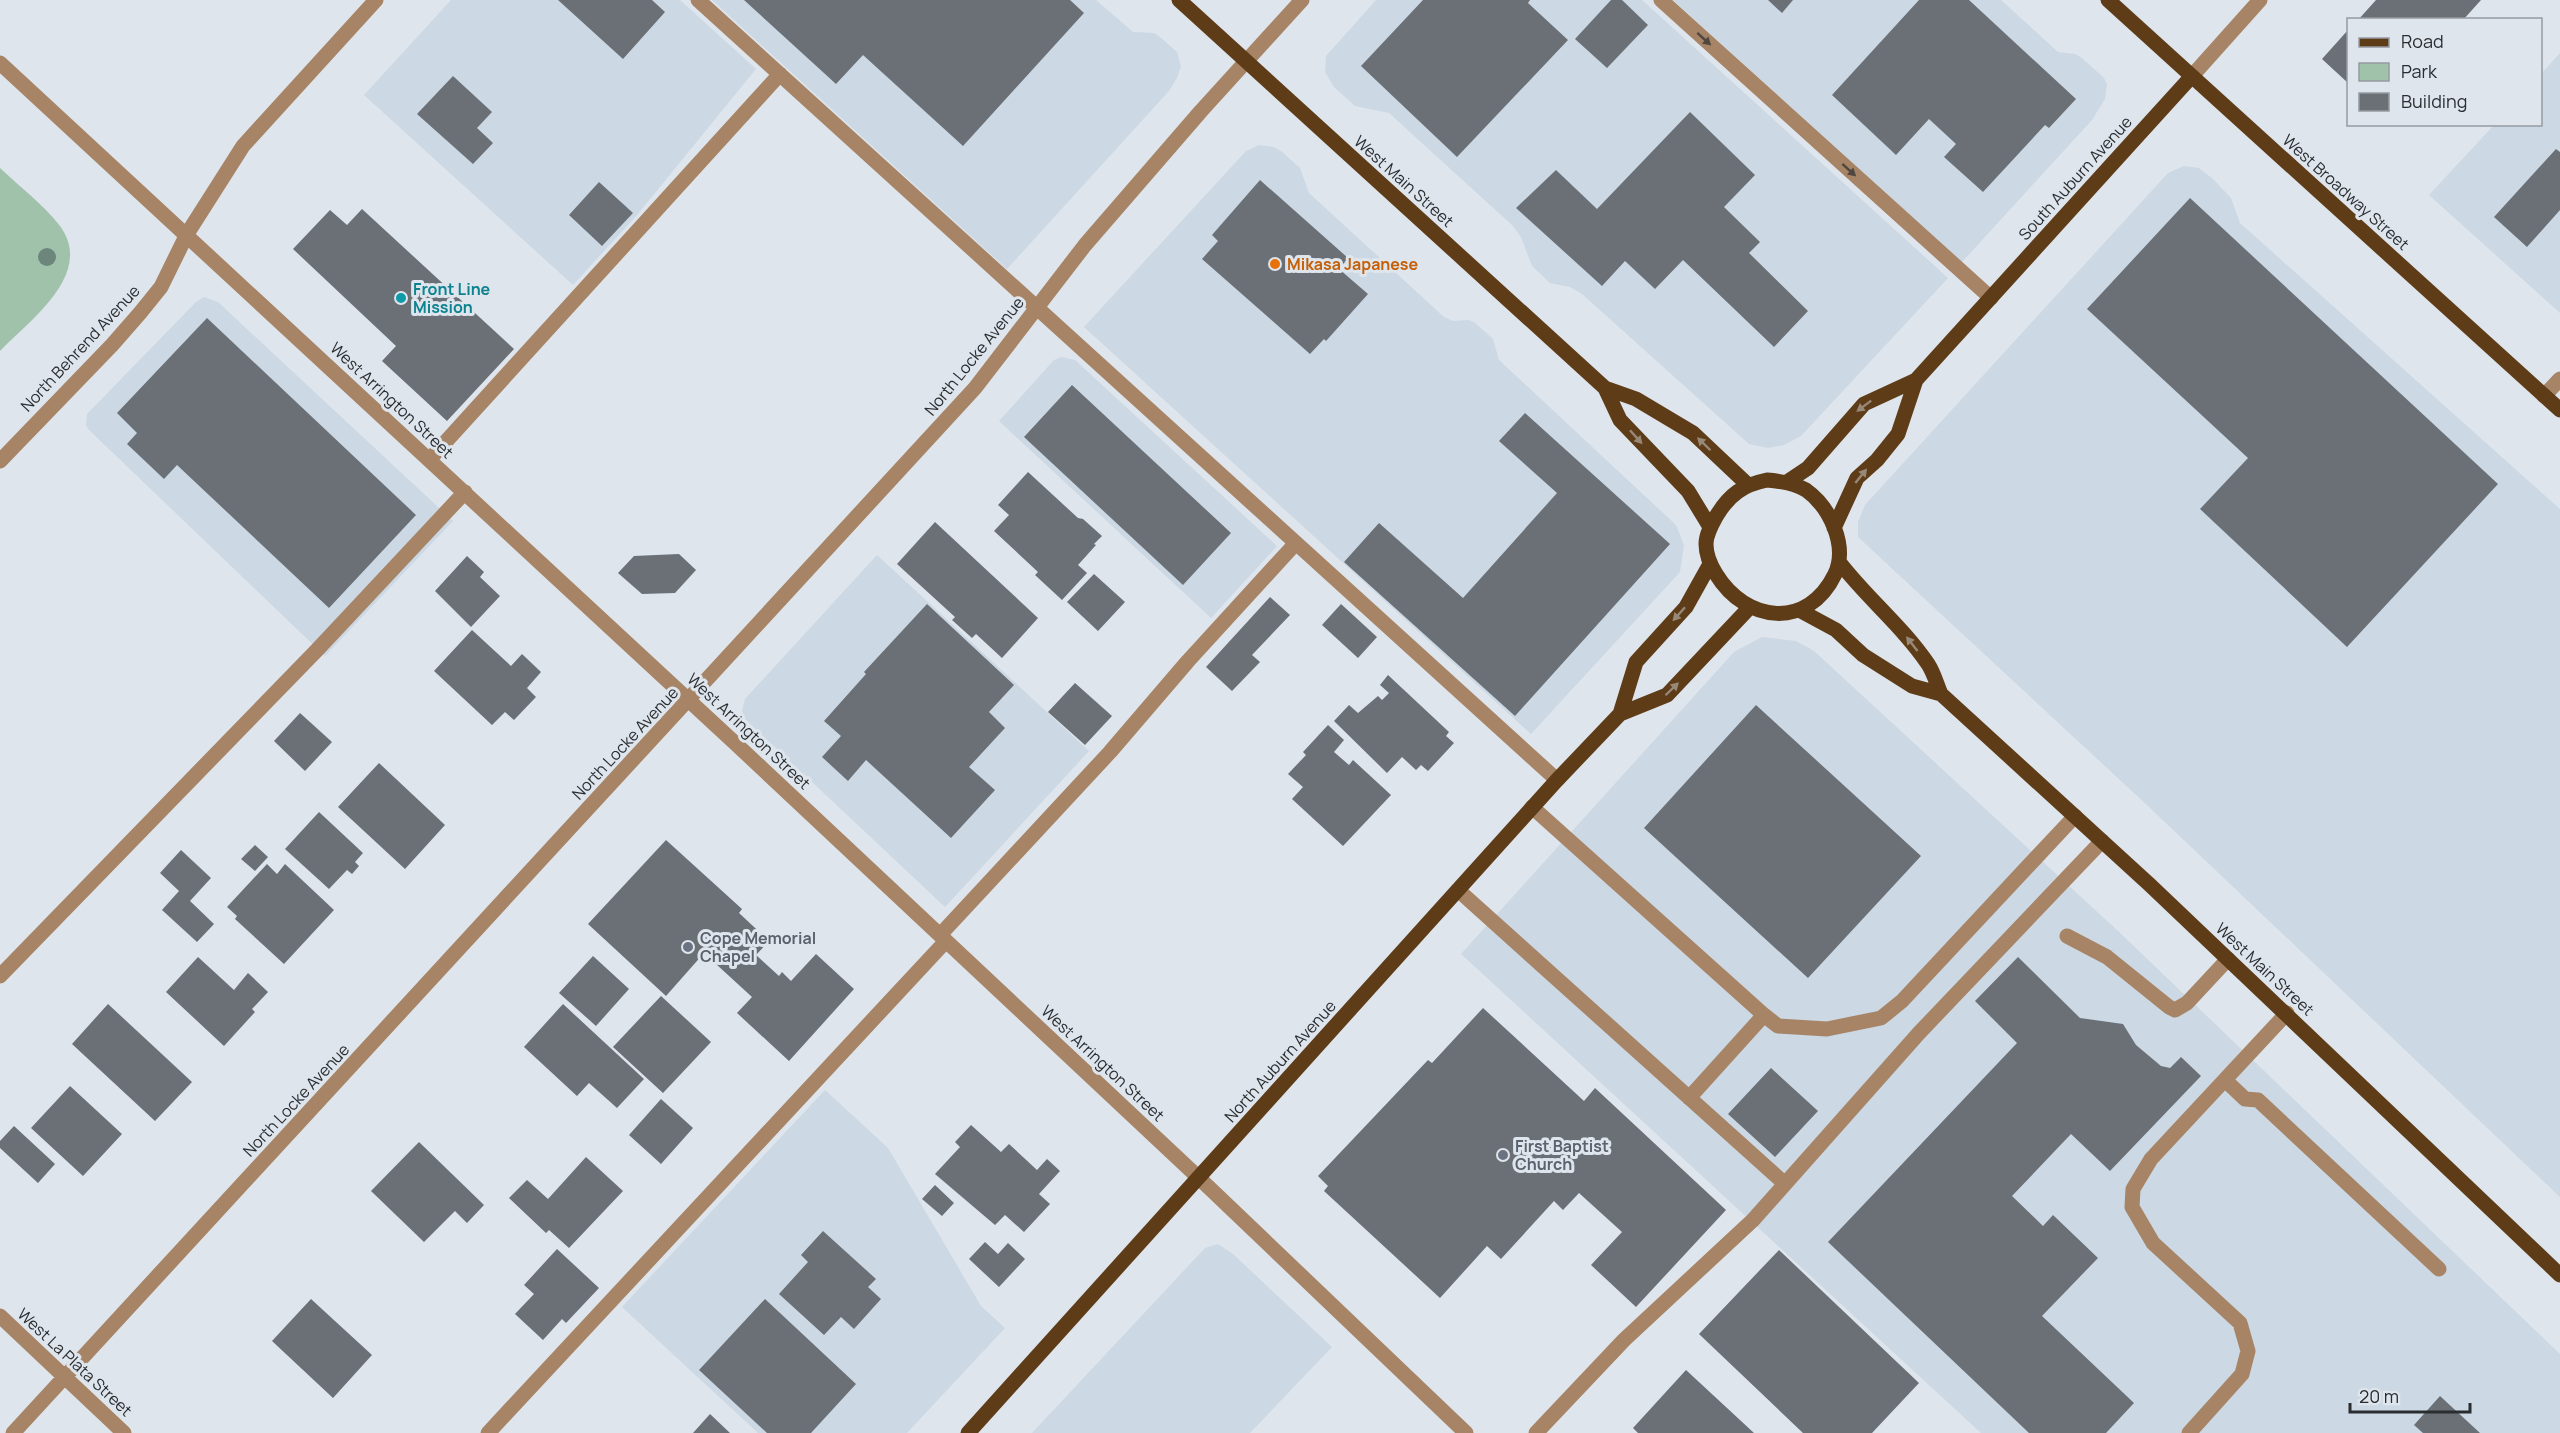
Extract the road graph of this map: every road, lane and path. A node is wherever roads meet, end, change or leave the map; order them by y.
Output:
1 (376, 0) edge
2 (698, 0) edge
3 (1179, 0) edge
4 (1302, 0) edge
5 (1661, 0) edge
6 (2108, 0) edge
7 (2260, 0) edge
8 (1246, 61) junction
9 (0, 63) edge
10 (780, 74) junction
11 (2192, 76) junction
12 (187, 234) junction
13 (1991, 298) junction
14 (1037, 307) junction
15 (2560, 379) edge
16 (1916, 380) junction
17 (1605, 388) junction
18 (2544, 396) junction
19 (2560, 410) edge
20 (430, 459) junction
21 (0, 461) edge
22 (1786, 482) junction
23 (1747, 484) junction
24 (465, 492) junction
25 (1710, 527) junction
26 (1834, 528) junction
27 (1296, 543) junction
28 (1840, 563) junction
29 (1710, 564) junction
30 (1750, 608) junction
31 (1799, 610) junction
32 (1941, 694) junction
33 (689, 700) junction
34 (1620, 714) junction
35 (1557, 780) junction
36 (1532, 807) junction
37 (2075, 816) junction
38 (2102, 841) junction
39 (1458, 890) junction
40 (2067, 936) dead end
41 (943, 938) junction
42 (2229, 959) junction
43 (0, 976) edge
44 (2287, 1013) junction
45 (1764, 1015) junction
46 (2225, 1080) junction
47 (1689, 1098) junction
48 (1199, 1178) junction
49 (1784, 1183) junction
50 (2439, 1269) dead end
51 (2560, 1275) edge
52 (0, 1316) edge
53 (64, 1377) junction
54 (13, 1433) edge
55 (124, 1433) edge
56 (488, 1433) edge
57 (968, 1433) edge
58 (1466, 1433) edge
59 (1536, 1433) edge
60 (2189, 1433) edge

1 - 12 street, North Behrend Avenue
2 - 10 street
3 - 8 main road, West Main Street
4 - 8 street, North Locke Avenue
5 -> 13 street
6 - 11 main road, West Broadway Street
7 - 11 street, South Auburn Avenue
8 - 14 street, North Locke Avenue
8 - 17 main road, West Main Street
9 - 12 street, West Arrington Street
10 - 14 street
10 - 20 street
11 - 13 main road, South Auburn Avenue
11 - 18 main road, West Broadway Street
12 - 20 street, West Arrington Street
12 - 21 street, North Behrend Avenue
13 - 16 main road, South Auburn Avenue
14 - 27 street
14 - 33 street, North Locke Avenue
15 - 18 street
16 -> 22 main road, South Auburn Avenue
26 -> 16 main road, South Auburn Avenue
23 -> 17 main road, West Main Street
17 -> 25 main road, West Main Street
18 - 19 main road, West Broadway Street
20 - 24 street, West Arrington Street
22 - 23 main road
22 - 26 main road
23 - 25 main road
24 - 33 street, West Arrington Street
24 - 43 street
25 - 29 main road
26 - 28 main road
27 - 35 street
27 - 41 street
28 - 31 main road
32 -> 28 main road, West Main Street
29 - 30 main road
29 -> 34 main road, North Auburn Avenue
30 - 31 main road
34 -> 30 main road, North Auburn Avenue
31 - 32 main road, West Main Street
32 - 37 main road, West Main Street
33 - 41 street, West Arrington Street
33 - 53 street, North Locke Avenue
34 - 35 main road, North Auburn Avenue
35 - 36 main road, North Auburn Avenue
36 - 39 main road, North Auburn Avenue
36 - 45 street
37 - 38 main road, West Main Street
37 - 45 street
38 - 42 main road, West Main Street
38 - 49 street
39 - 47 street
39 - 48 main road, North Auburn Avenue
40 - 42 street
41 - 48 street, West Arrington Street
41 - 56 street
42 - 44 main road, West Main Street
44 - 46 street
44 - 51 main road, West Main Street
45 - 47 street
46 - 50 street
46 - 60 street
47 - 49 street
48 - 57 main road, North Auburn Avenue
48 - 58 street, West Arrington Street
49 - 59 street
52 - 53 street, West La Plata Street
53 - 54 street, North Locke Avenue
53 - 55 street, West La Plata Street

